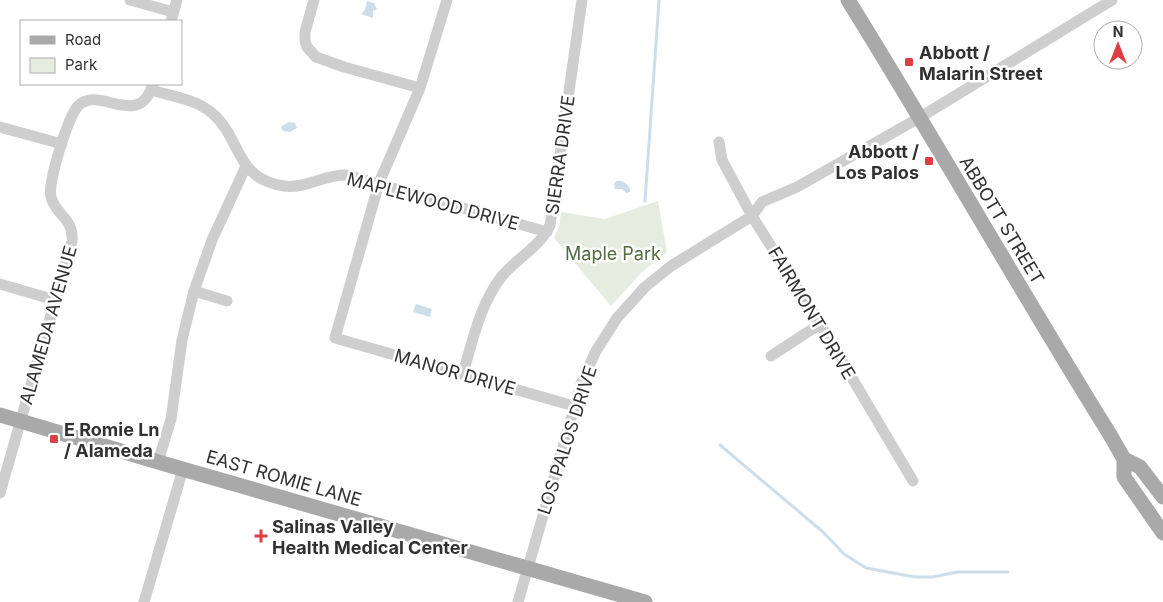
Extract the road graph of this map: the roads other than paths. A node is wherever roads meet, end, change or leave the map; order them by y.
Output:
1 (130, 0) edge
2 (177, 0) edge
3 (314, 0) edge
4 (447, 0) edge
5 (582, 0) edge
6 (848, 0) edge
7 (1112, 0) edge
8 (172, 17) edge
9 (152, 87) edge
10 (420, 88) junction
11 (920, 118) junction
12 (0, 127) edge
13 (719, 142) dead end
14 (62, 144) junction
15 (246, 166) junction
16 (379, 184) junction
17 (752, 216) junction
18 (547, 232) junction
19 (0, 284) edge
20 (194, 291) junction
21 (56, 300) junction
22 (227, 301) dead end
23 (820, 324) junction
24 (771, 356) dead end
25 (463, 374) junction
26 (574, 406) junction
27 (0, 415) edge
28 (20, 421) junction
29 (1124, 459) junction
30 (158, 462) junction
31 (183, 469) junction
32 (913, 481) dead end
33 (0, 493) edge
34 (1163, 497) edge
35 (1163, 533) edge
36 (528, 568) junction
37 (144, 602) edge
38 (518, 602) edge
39 (644, 602) edge

1 - 8 street
2 - 8 street
3 - 10 street
4 - 10 street
5 - 18 street, SIERRA DRIVE
6 - 11 main road, ABBOTT STREET
7 - 11 street, LOS PALOS DRIVE
9 - 14 street, ALAMEDA AVENUE
9 - 15 street, MAPLEWOOD DRIVE
10 - 16 street
11 - 17 street, LOS PALOS DRIVE
11 - 29 main road, ABBOTT STREET
12 - 14 street
13 - 17 street, FAIRMONT DRIVE
14 - 21 street, ALAMEDA AVENUE
15 - 16 street, MAPLEWOOD DRIVE
15 - 20 street
16 - 18 street, MAPLEWOOD DRIVE
16 - 25 street, MANOR DRIVE
17 - 23 street, FAIRMONT DRIVE
17 - 26 street, LOS PALOS DRIVE
18 - 25 street, SIERRA DRIVE
19 - 21 street
20 - 22 street
20 - 30 street
21 - 28 street, ALAMEDA AVENUE
23 - 24 street
23 - 32 street, FAIRMONT DRIVE
25 - 26 street, MANOR DRIVE
26 - 36 street, LOS PALOS DRIVE
27 - 28 main road, EAST ROMIE LANE
28 - 30 main road, EAST ROMIE LANE
28 - 33 street, ALAMEDA AVENUE
29 - 34 main road, ABBOTT STREET
29 - 35 main road, ABBOTT STREET
30 - 31 main road, EAST ROMIE LANE
31 - 36 main road, EAST ROMIE LANE
31 - 37 street
36 - 38 street, LOS PALOS DRIVE
36 - 39 main road, EAST ROMIE LANE

